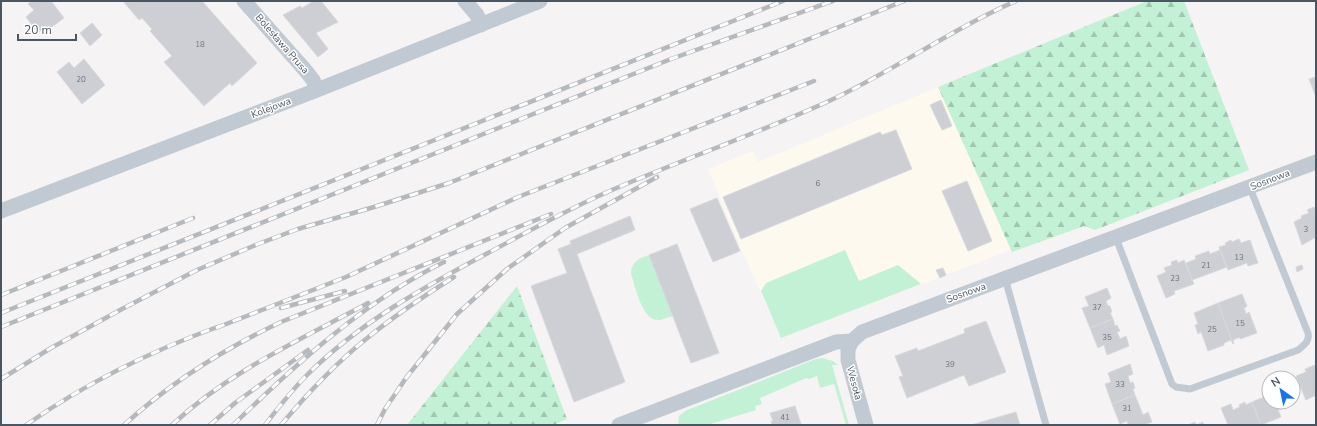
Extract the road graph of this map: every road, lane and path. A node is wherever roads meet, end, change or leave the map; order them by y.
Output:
1 (244, 1) edge
2 (465, 1) edge
3 (540, 1) edge
4 (481, 24) junction
5 (317, 90) junction
6 (1316, 162) edge
7 (1250, 188) junction
8 (1, 211) edge
9 (1116, 238) junction
10 (1005, 278) junction
11 (852, 340) junction
12 (619, 425) edge
13 (866, 425) edge
14 (1046, 425) edge

1 - 5 street, Bolesława Prusa
2 - 4 street
3 - 4 street, Kolejowa
4 - 5 street, Kolejowa
5 - 8 street, Kolejowa
6 - 7 street, Sosnowa
7 - 9 street, Sosnowa
7 - 9 lane
9 - 10 street, Sosnowa
10 - 11 street, Sosnowa
10 - 14 lane
11 - 12 street, Sosnowa
11 - 13 street, Wesoła

